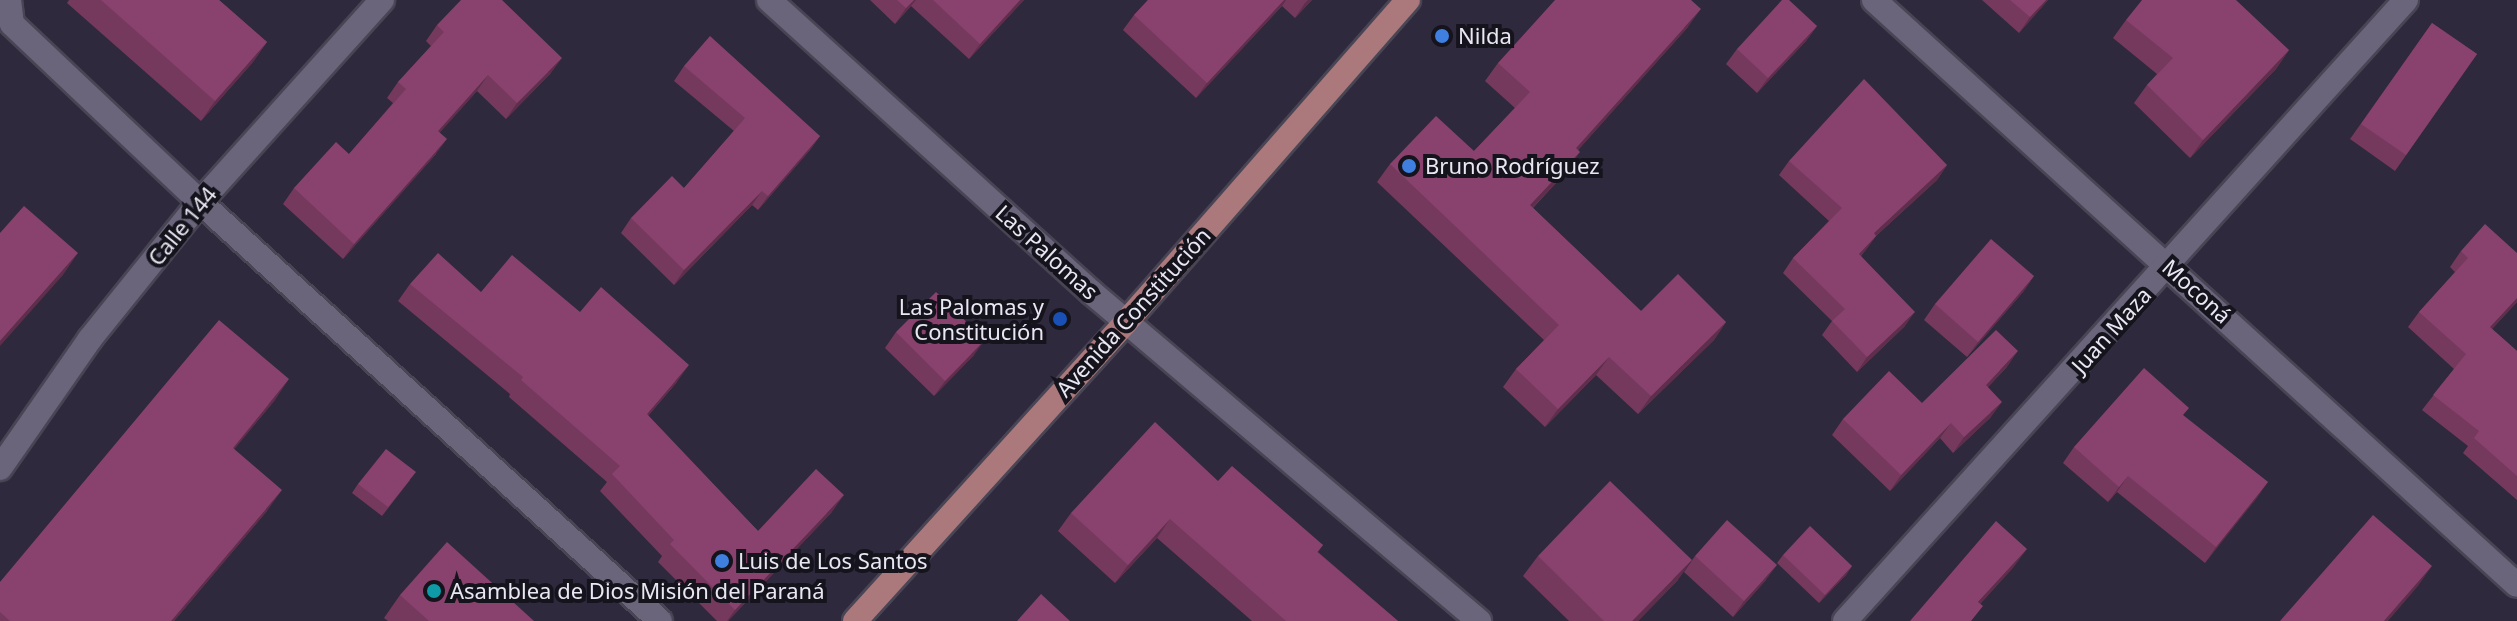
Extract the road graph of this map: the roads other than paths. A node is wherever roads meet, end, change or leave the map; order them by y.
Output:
1 (9, 0) edge
2 (382, 0) edge
3 (769, 0) edge
4 (1408, 0) edge
5 (1874, 0) edge
6 (2406, 0) edge
7 (200, 202) junction
8 (2169, 266) junction
9 (1126, 322) junction
10 (0, 468) edge
11 (2517, 585) edge
12 (660, 621) edge
13 (855, 621) edge
14 (1479, 621) edge
15 (1845, 621) edge

1 - 7 street
2 - 7 street, Calle 144
3 - 9 street, Las Palomas
4 - 9 main road, Avenida Constitución
5 - 8 street, Moconá
6 - 8 street, Juan Maza
7 - 10 street, Calle 144
7 - 12 street
8 - 11 street, Moconá
8 - 15 street, Juan Maza
9 - 13 main road, Avenida Constitución
9 - 14 street, Las Palomas

